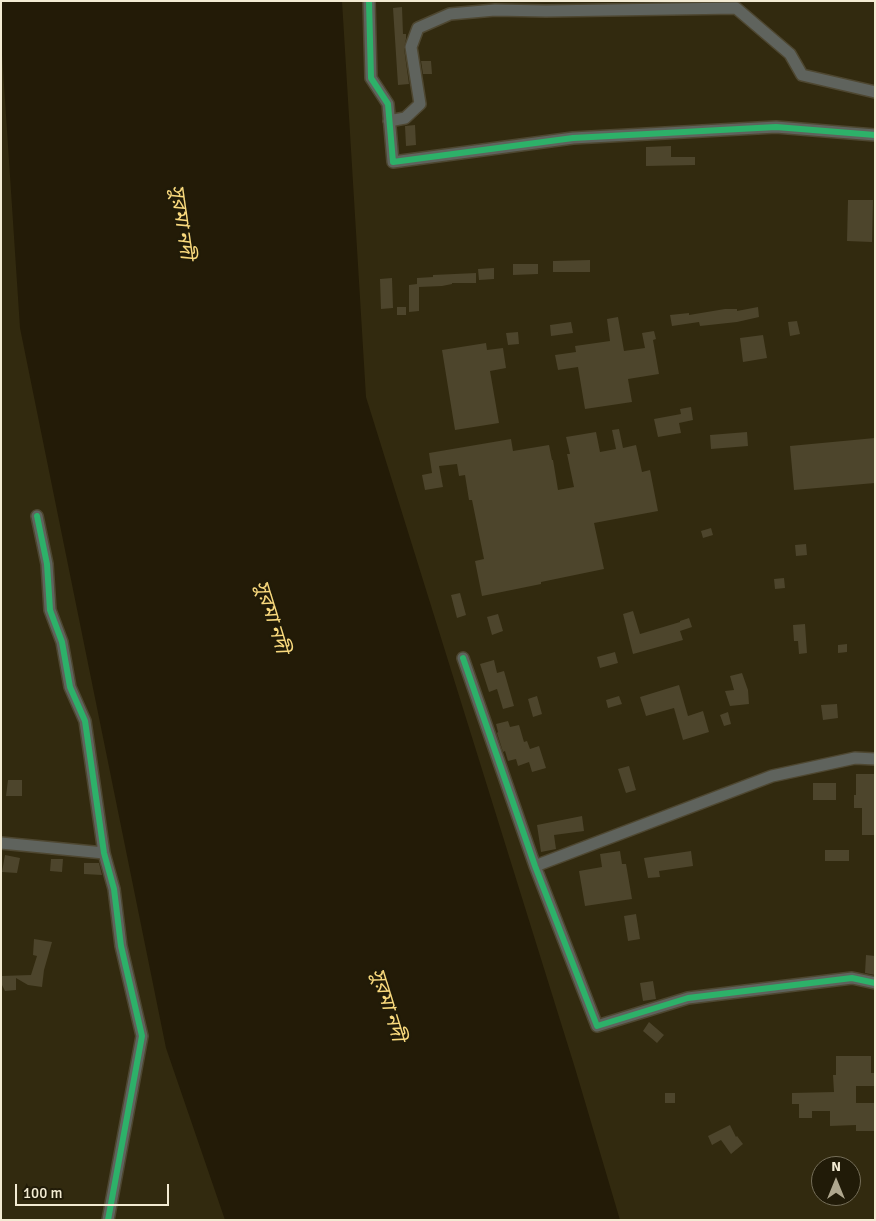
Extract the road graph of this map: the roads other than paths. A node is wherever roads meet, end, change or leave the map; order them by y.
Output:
1 (369, 1) edge
2 (875, 92) edge
3 (389, 121) junction
4 (875, 136) edge
5 (37, 516) dead end
6 (463, 658) dead end
7 (875, 759) edge
8 (1, 843) edge
9 (104, 853) junction
10 (535, 866) junction
11 (875, 983) edge
12 (108, 1220) edge

1 - 3 street
2 - 3 street
3 - 4 street
5 - 9 street
6 - 10 street
7 - 10 street
8 - 9 street
9 - 12 street
10 - 11 street

